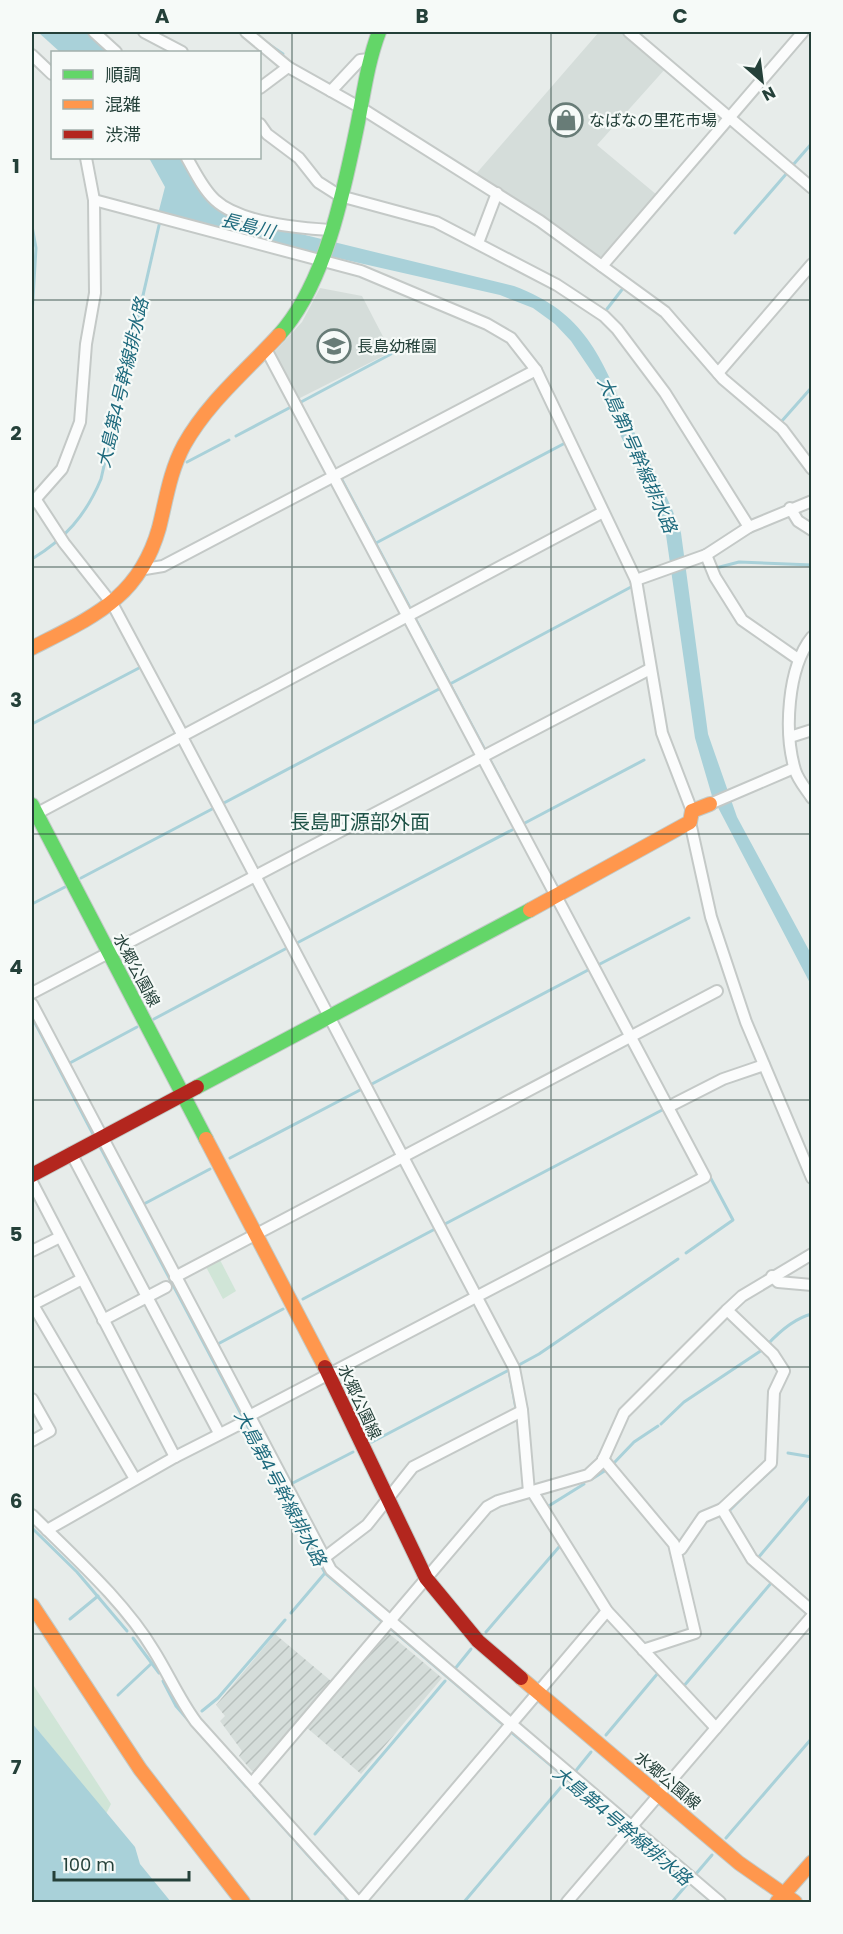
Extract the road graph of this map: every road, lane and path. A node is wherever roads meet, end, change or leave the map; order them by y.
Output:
1 (94, 32) edge
2 (144, 32) edge
3 (246, 32) edge
4 (379, 32) edge
5 (629, 32) edge
6 (803, 32) edge
7 (115, 51) edge
8 (180, 51) edge
9 (32, 56) edge
10 (369, 59) junction
11 (288, 67) junction
12 (51, 73) edge
13 (261, 87) edge
14 (331, 91) junction
15 (361, 108) junction
16 (729, 118) junction
17 (261, 125) edge
18 (86, 159) edge
19 (188, 159) edge
20 (812, 189) edge
21 (497, 193) junction
22 (340, 196) junction
23 (94, 200) junction
24 (330, 232) junction
25 (478, 243) junction
26 (322, 261) junction
27 (812, 264) edge
28 (602, 266) junction
29 (267, 351) junction
30 (536, 370) junction
31 (718, 373) junction
32 (812, 469) edge
33 (334, 475) junction
34 (34, 498) edge
35 (812, 501) edge
36 (790, 508) junction
37 (603, 512) junction
38 (748, 527) junction
39 (812, 530) edge
40 (706, 555) junction
41 (145, 569) junction
42 (636, 580) junction
43 (113, 605) junction
44 (407, 616) junction
45 (812, 637) edge
46 (32, 648) edge
47 (798, 659) junction
48 (650, 669) junction
49 (812, 730) edge
50 (181, 735) junction
51 (790, 737) junction
52 (482, 757) junction
53 (794, 768) junction
54 (812, 798) edge
55 (710, 804) joint
56 (33, 812) edge
57 (691, 816) junction
58 (255, 876) junction
59 (556, 896) junction
60 (109, 953) junction
61 (717, 991) dead end
62 (32, 993) edge
63 (32, 1004) edge
64 (328, 1016) junction
65 (630, 1037) junction
66 (764, 1065) junction
67 (183, 1093) junction
68 (668, 1107) junction
69 (98, 1139) junction
70 (71, 1153) junction
71 (402, 1157) junction
72 (32, 1175) edge
73 (812, 1179) edge
74 (32, 1182) edge
75 (256, 1234) junction
76 (60, 1237) junction
77 (32, 1251) edge
78 (812, 1254) edge
79 (772, 1276) junction
80 (175, 1277) junction
81 (82, 1279) junction
82 (812, 1285) edge
83 (166, 1287) dead end
84 (147, 1297) junction
85 (477, 1298) junction
86 (32, 1305) edge
87 (726, 1310) junction
88 (103, 1320) junction
89 (329, 1374) junction
90 (32, 1399) edge
91 (522, 1411) junction
92 (249, 1416) junction
93 (238, 1425) dead end
94 (219, 1433) junction
95 (32, 1442) edge
96 (175, 1457) junction
97 (603, 1459) junction
98 (135, 1479) junction
99 (531, 1491) junction
100 (387, 1499) junction
101 (722, 1509) junction
102 (32, 1515) edge
103 (47, 1530) junction
104 (676, 1551) junction
105 (324, 1558) junction
106 (426, 1578) junction
107 (32, 1605) edge
108 (607, 1611) junction
109 (812, 1611) edge
110 (812, 1616) edge
111 (388, 1624) junction
112 (643, 1650) junction
113 (539, 1693) junction
114 (509, 1728) junction
115 (716, 1728) junction
116 (252, 1784) junction
117 (659, 1795) junction
118 (630, 1830) junction
119 (812, 1862) edge
120 (785, 1900) edge
121 (243, 1902) edge
122 (359, 1902) edge
123 (567, 1902) edge
124 (720, 1902) edge

1 - 7 street
2 - 8 street
3 - 11 street
4 - 10 street
5 - 16 street
6 - 16 street
9 - 12 street
10 - 14 street
10 - 15 street
11 - 13 street
11 - 14 street
14 - 15 street
15 - 21 street
15 - 22 street
16 - 20 street
16 - 28 street
17 - 22 street
18 - 23 street
19 - 24 street
21 - 25 street
21 - 28 street
22 - 24 street
22 - 25 street
23 - 26 street
23 - 34 street
24 - 26 street
25 - 38 street
26 - 29 street
26 - 30 street
27 - 31 street
28 - 31 street
29 - 33 street
29 - 41 street
30 - 33 street
30 - 37 street
31 - 32 street
33 - 41 street
33 - 44 street
34 - 43 street
35 - 36 street
36 - 38 street
36 - 39 street
37 - 42 street
37 - 44 street
38 - 40 street
40 - 42 street
40 - 47 street
41 - 43 street
42 - 48 street
43 - 46 street
43 - 50 street
44 - 50 street
44 - 52 street
45 - 47 street
47 - 51 street
48 - 52 street
48 - 57 street
49 - 51 street
50 - 56 street
50 - 58 street
51 - 53 street
52 - 58 street
52 - 59 street
53 - 54 street
53 - 55 street
55 - 57 street
56 - 60 street, 水郷公園線
57 - 59 street
57 - 66 street
58 - 60 street
58 - 64 street
59 - 64 street
59 - 65 street
60 - 62 street
60 - 67 street, 水郷公園線
61 - 65 street
63 - 69 street
64 - 67 street
64 - 71 street
65 - 68 street
65 - 71 street
66 - 68 street
66 - 73 street
67 - 69 street
67 - 75 street, 水郷公園線
68 - 85 street
69 - 70 street
69 - 80 street
70 - 72 street
70 - 84 street
71 - 75 street
71 - 85 street
74 - 76 street
75 - 80 street
75 - 89 street, 水郷公園線
76 - 77 street
76 - 81 street
78 - 79 street
79 - 82 street
79 - 87 street
80 - 92 street
81 - 86 street
81 - 88 street
83 - 84 street
84 - 88 street
84 - 94 street
85 - 89 street
85 - 91 street
86 - 98 street
87 - 97 street
87 - 101 street
88 - 96 street
89 - 92 street
89 - 100 street, 水郷公園線
90 - 95 street
91 - 99 street
91 - 100 street
92 - 105 street
93 - 94 street
94 - 96 street
96 - 98 street
97 - 99 street
97 - 104 street
98 - 103 street
99 - 106 street
99 - 108 street
100 - 105 street
100 - 106 street, 水郷公園線
101 - 104 street
101 - 109 street
102 - 103 street
103 - 116 street
104 - 112 street
105 - 111 street
106 - 111 street
106 - 113 street, 水郷公園線
107 - 121 street
108 - 112 street
108 - 113 street
110 - 115 street
111 - 114 street
111 - 116 street
112 - 115 street
113 - 114 street
113 - 117 street, 水郷公園線
114 - 118 street
114 - 122 street
115 - 117 street
116 - 122 street
117 - 118 street
117 - 120 street, 水郷公園線
118 - 123 street
118 - 124 street
119 - 120 street

